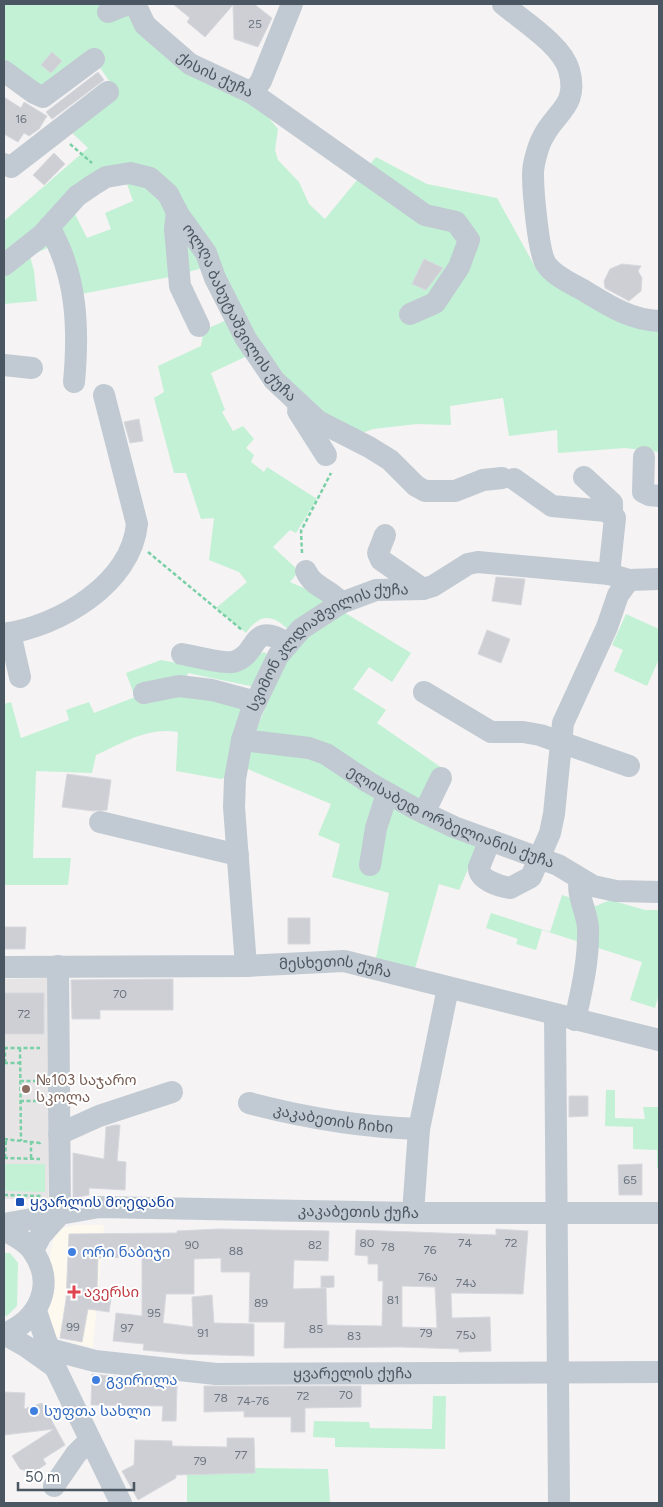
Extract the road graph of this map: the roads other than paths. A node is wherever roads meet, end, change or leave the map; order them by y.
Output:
1 (138, 4) edge
2 (292, 4) edge
3 (503, 4) edge
4 (94, 59) dead end
5 (4, 70) edge
6 (108, 92) dead end
7 (252, 93) junction
8 (6, 169) edge
9 (177, 211) junction
10 (49, 227) junction
11 (4, 265) edge
12 (410, 314) dead end
13 (659, 321) edge
14 (199, 326) dead end
15 (4, 365) edge
16 (32, 368) dead end
17 (74, 382) dead end
18 (104, 395) dead end
19 (289, 395) junction
20 (644, 457) dead end
21 (329, 463) road end
22 (584, 477) dead end
23 (659, 496) edge
24 (612, 514) junction
25 (385, 535) dead end
26 (306, 571) road end
27 (619, 577) junction
28 (659, 579) edge
29 (423, 589) junction
30 (341, 603) junction
31 (7, 634) edge
32 (287, 643) junction
33 (182, 654) dead end
34 (20, 677) dead end
35 (424, 692) dead end
36 (144, 693) dead end
37 (256, 702) junction
38 (242, 740) junction
39 (561, 740) junction
40 (628, 766) dead end
41 (441, 778) dead end
42 (387, 794) junction
43 (424, 813) junction
44 (100, 822) dead end
45 (490, 840) junction
46 (238, 855) junction
47 (539, 857) junction
48 (370, 865) dead end
49 (580, 879) junction
50 (659, 892) edge
51 (58, 966) junction
52 (246, 966) junction
53 (4, 967) edge
54 (448, 988) junction
55 (565, 1017) junction
56 (659, 1040) edge
57 (172, 1092) dead end
58 (250, 1103) dead end
59 (420, 1129) junction
60 (49, 1134) junction
61 (414, 1213) junction
62 (659, 1213) edge
63 (60, 1214) junction
64 (556, 1214) junction
65 (4, 1224) edge
66 (4, 1230) edge
67 (32, 1250) junction
68 (36, 1311) junction
69 (4, 1334) edge
70 (52, 1358) junction
71 (659, 1372) edge
72 (557, 1373) junction
73 (90, 1440) junction
74 (54, 1486) dead end
75 (121, 1503) edge
76 (560, 1503) edge

1 - 7 street, ქისის ქუჩა
2 - 7 street, ქისის ქუჩა
3 - 13 street
4 - 5 street
6 - 8 street
7 - 12 street
9 - 10 street, ოლღა ბახუტაშვილის ქუჩა
9 - 14 street
9 - 19 street, ოლღა ბახუტაშვილის ქუჩა
10 - 11 street, ოლღა ბახუტაშვილის ქუჩა
10 - 17 street
15 - 16 street
18 - 31 street
19 - 21 street
19 - 24 street, ოლღა ბახუტაშვილის ქუჩა
20 - 23 street
22 - 24 street
24 - 27 street
25 - 29 street
26 - 30 street
27 - 28 street, სვიმონ კლდიაშვილის ქუჩა
27 - 29 street, სვიმონ კლდიაშვილის ქუჩა
27 - 39 street
29 - 30 street, სვიმონ კლდიაშვილის ქუჩა
30 - 32 street, სვიმონ კლდიაშვილის ქუჩა
31 - 34 street
32 - 33 street
32 - 37 street, სვიმონ კლდიაშვილის ქუჩა
35 - 39 street
36 - 37 street
37 - 38 street, სვიმონ კლდიაშვილის ქუჩა
38 - 42 street, ელისაბედ ორბელიანის ქუჩა
38 - 46 street, სვიმონ კლდიაშვილის ქუჩა
39 - 40 street
39 - 47 street
41 - 43 street
42 - 43 street, ელისაბედ ორბელიანის ქუჩა
42 - 48 street
43 - 45 street, ელისაბედ ორბელიანის ქუჩა
44 - 46 street
45 - 47 street, ელისაბედ ორბელიანის ქუჩა
45 - 47 street
46 - 52 street, სვიმონ კლდიაშვილის ქუჩა
47 - 49 street, ელისაბედ ორბელიანის ქუჩა
49 - 50 street, ელისაბედ ორბელიანის ქუჩა
49 - 55 street
51 - 52 street, მესხეთის ქუჩა
51 - 53 street, მესხეთის ქუჩა
51 - 60 street
52 - 54 street, მესხეთის ქუჩა
54 - 55 street, მესხეთის ქუჩა
54 - 59 street
55 - 56 street, მესხეთის ქუჩა
55 - 64 street
57 - 60 street
58 - 59 street, კაკაბეთის ჩიხი
59 - 61 street
60 - 63 street
61 - 63 street, კაკაბეთის ქუჩა
61 - 64 street, კაკაბეთის ქუჩა
62 - 64 street, კაკაბეთის ქუჩა
63 - 65 street, კაკაბეთის ქუჩა
63 - 67 street
64 - 72 street
66 - 67 street
67 - 68 street
68 - 69 street
68 - 70 street
69 - 70 street
70 - 72 street, ყვარელის ქუჩა
70 - 73 street
71 - 72 street, ყვარელის ქუჩა
72 - 76 street
73 - 74 street
73 - 75 street

